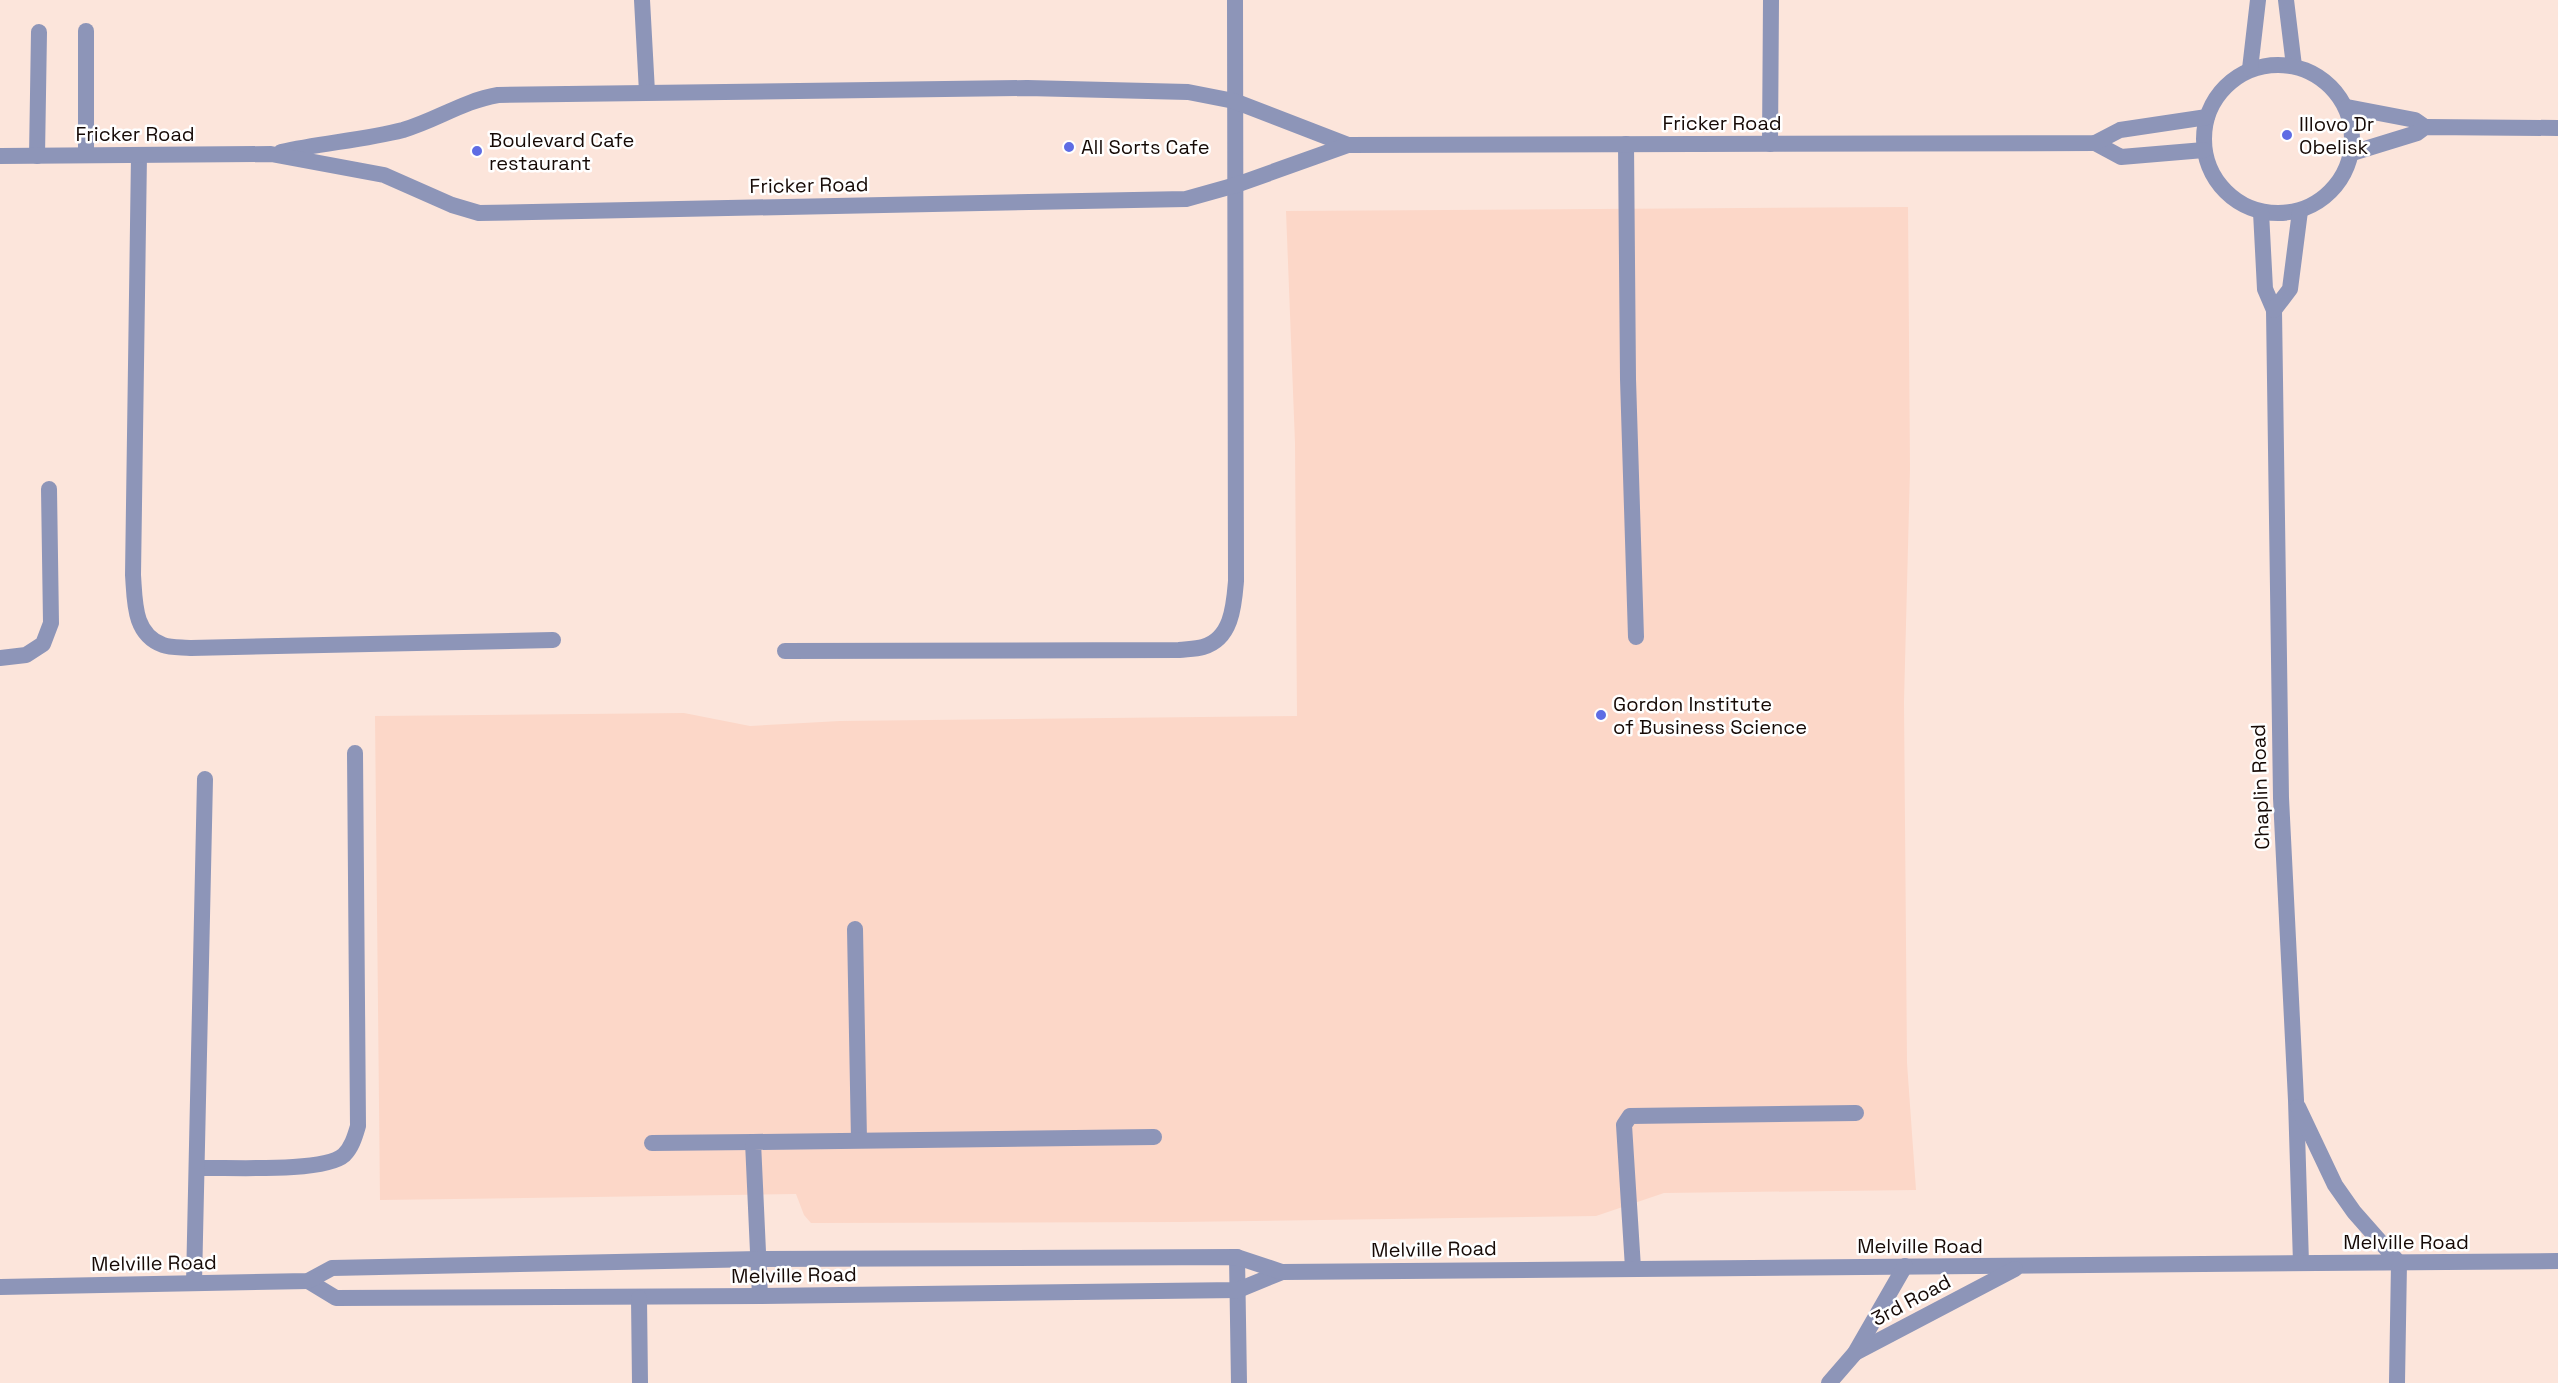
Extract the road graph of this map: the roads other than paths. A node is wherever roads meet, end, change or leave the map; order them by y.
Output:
1 (642, 0) edge
2 (1235, 0) edge
3 (2258, 0) edge
4 (2286, 0) edge
5 (1770, 4) edge
6 (86, 31) dead end
7 (39, 32) dead end
8 (2294, 66) junction
9 (2250, 69) junction
10 (647, 92) junction
11 (1234, 101) junction
12 (2346, 107) junction
13 (2206, 117) junction
14 (2425, 127) junction
15 (2558, 128) edge
16 (2095, 143) junction
17 (1626, 144) junction
18 (1770, 144) junction
19 (1348, 145) junction
20 (2204, 150) junction
21 (2352, 153) junction
22 (271, 154) junction
23 (86, 155) junction
24 (139, 155) junction
25 (0, 156) edge
26 (38, 156) junction
27 (1236, 185) junction
28 (2300, 211) junction
29 (2260, 212) junction
30 (2274, 310) junction
31 (49, 489) dead end
32 (1636, 637) dead end
33 (553, 640) dead end
34 (785, 651) dead end
35 (0, 658) edge
36 (355, 753) dead end
37 (205, 779) dead end
38 (855, 929) dead end
39 (2295, 1100) junction
40 (1857, 1113) dead end
41 (1154, 1137) dead end
42 (859, 1140) junction
43 (753, 1142) junction
44 (652, 1143) dead end
45 (197, 1168) junction
46 (1237, 1257) junction
47 (759, 1259) junction
48 (2558, 1262) edge
49 (2301, 1263) junction
50 (2398, 1263) junction
51 (1905, 1266) junction
52 (1634, 1268) junction
53 (2018, 1268) junction
54 (1282, 1272) junction
55 (308, 1281) junction
56 (194, 1283) junction
57 (0, 1287) edge
58 (1238, 1290) junction
59 (760, 1296) junction
60 (639, 1298) junction
61 (1855, 1353) junction
62 (640, 1383) edge
63 (1239, 1383) edge
64 (1829, 1383) edge
65 (2397, 1383) edge

1 - 10 street
2 - 11 street
3 - 9 street
4 - 8 street
5 - 18 street
6 - 23 street
7 - 26 street
8 - 9 street
8 - 12 street
9 - 13 street
10 - 11 street, Fricker Road
10 - 22 street, Fricker Road
11 - 19 street, Fricker Road
11 - 27 street
12 - 14 street
12 - 21 street
13 - 16 street, Fricker Road
13 - 20 street
14 - 15 street
14 - 21 street
16 - 18 street, Fricker Road
16 - 20 street, Fricker Road
17 - 18 street, Fricker Road
17 - 19 street, Fricker Road
17 - 32 street
19 - 27 street, Fricker Road
20 - 29 street
21 - 28 street
22 - 24 street, Fricker Road
22 - 27 street, Fricker Road
23 - 24 street, Fricker Road
23 - 26 street, Fricker Road
24 - 33 street
25 - 26 street, Fricker Road
27 - 34 street
28 - 29 street
28 - 30 street
29 - 30 street, Chaplin Road
30 - 39 street, Chaplin Road
31 - 35 street
36 - 45 street
37 - 45 street
38 - 42 street
39 - 49 street, Chaplin Road
39 - 50 street
40 - 52 street
41 - 42 street
42 - 43 street
43 - 44 street
43 - 47 street
45 - 56 street
46 - 47 street, Melville Road
46 - 54 street, Melville Road
46 - 58 street
47 - 55 street, Melville Road
47 - 59 street
48 - 50 street, Melville Road
49 - 50 street, Melville Road
49 - 53 street, Melville Road
50 - 65 street
51 - 52 street, Melville Road
51 - 53 street, Melville Road
51 - 61 street, 3rd Road
52 - 54 street, Melville Road
53 - 61 street, 3rd Road
54 - 58 street, Melville Road
55 - 56 street, Melville Road
55 - 60 street, Melville Road
56 - 57 street, Melville Road
58 - 59 street, Melville Road
58 - 63 street
59 - 60 street, Melville Road
60 - 62 street
61 - 64 street, 3rd Road

